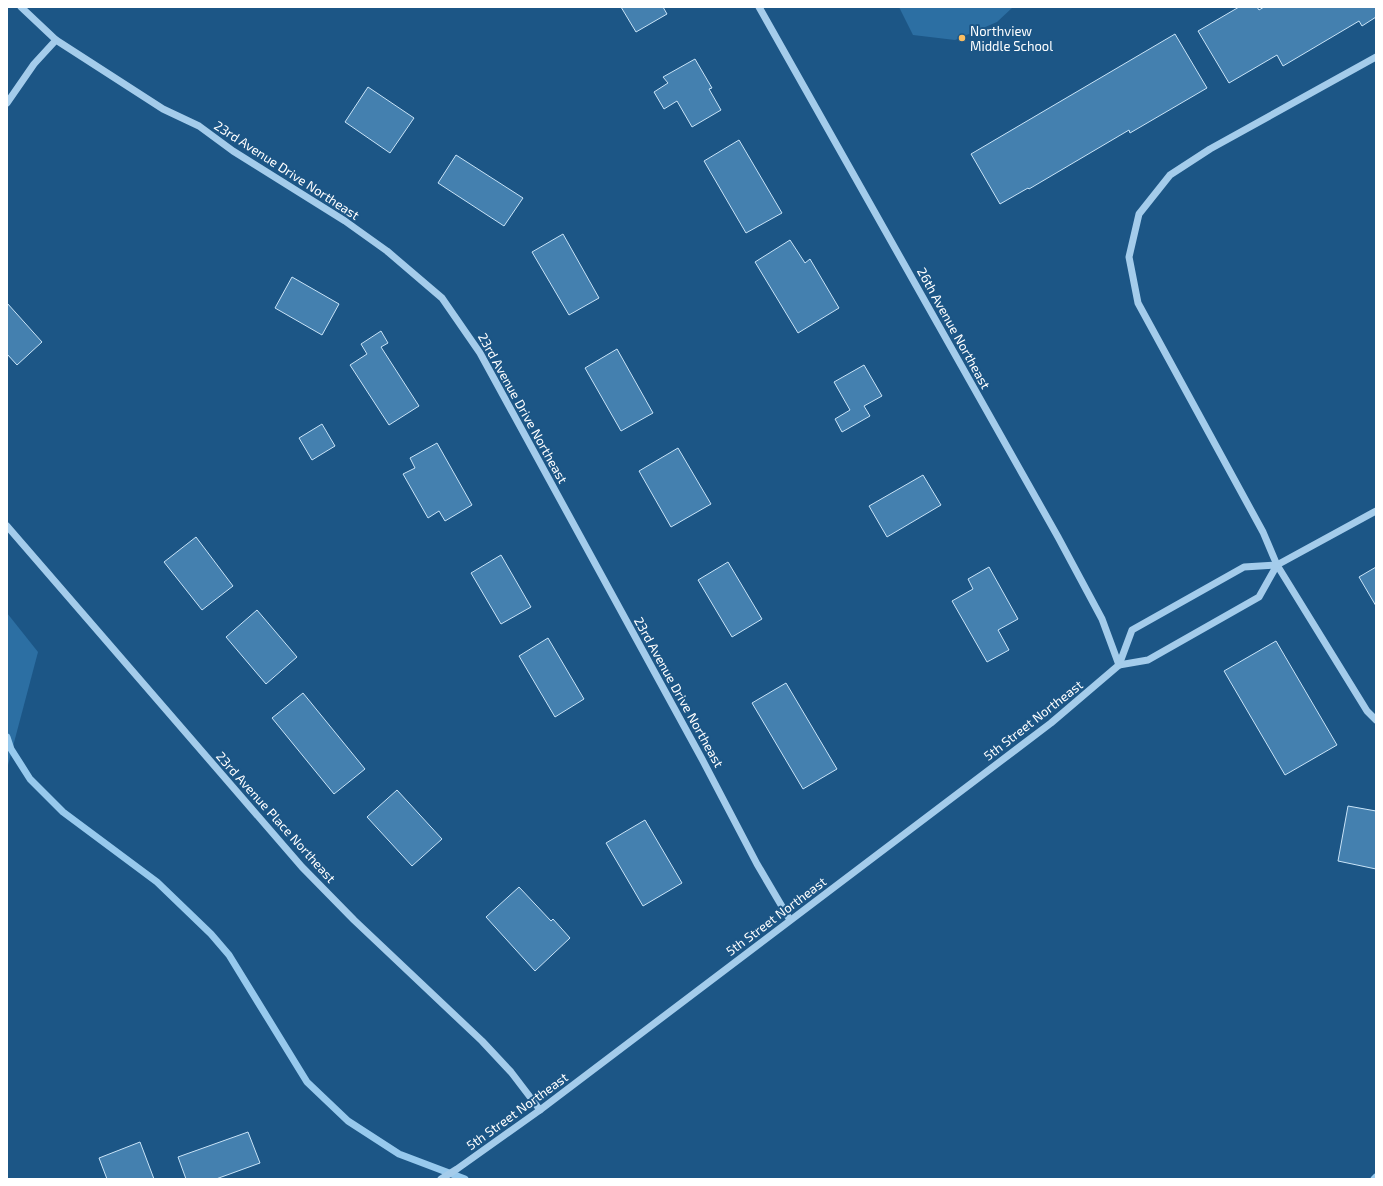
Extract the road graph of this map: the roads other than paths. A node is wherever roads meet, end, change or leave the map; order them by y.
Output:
1 (21, 7) edge
2 (759, 7) edge
3 (56, 40) junction
4 (1376, 57) edge
5 (7, 103) edge
6 (1376, 511) edge
7 (7, 526) edge
8 (1277, 565) junction
9 (1119, 665) junction
10 (1376, 720) edge
11 (790, 920) junction
12 (540, 1110) junction
13 (441, 1179) edge

1 - 3 street, 23rd Avenue Drive Northeast
2 - 9 street, 26th Avenue Northeast
3 - 5 street
3 - 11 street, 23rd Avenue Drive Northeast
4 - 8 street
6 - 8 street
7 - 12 street, 23rd Avenue Place Northeast
8 - 9 street
8 - 9 street
8 - 10 street
9 - 11 street, 5th Street Northeast
11 - 12 street, 5th Street Northeast
12 - 13 street, 5th Street Northeast

